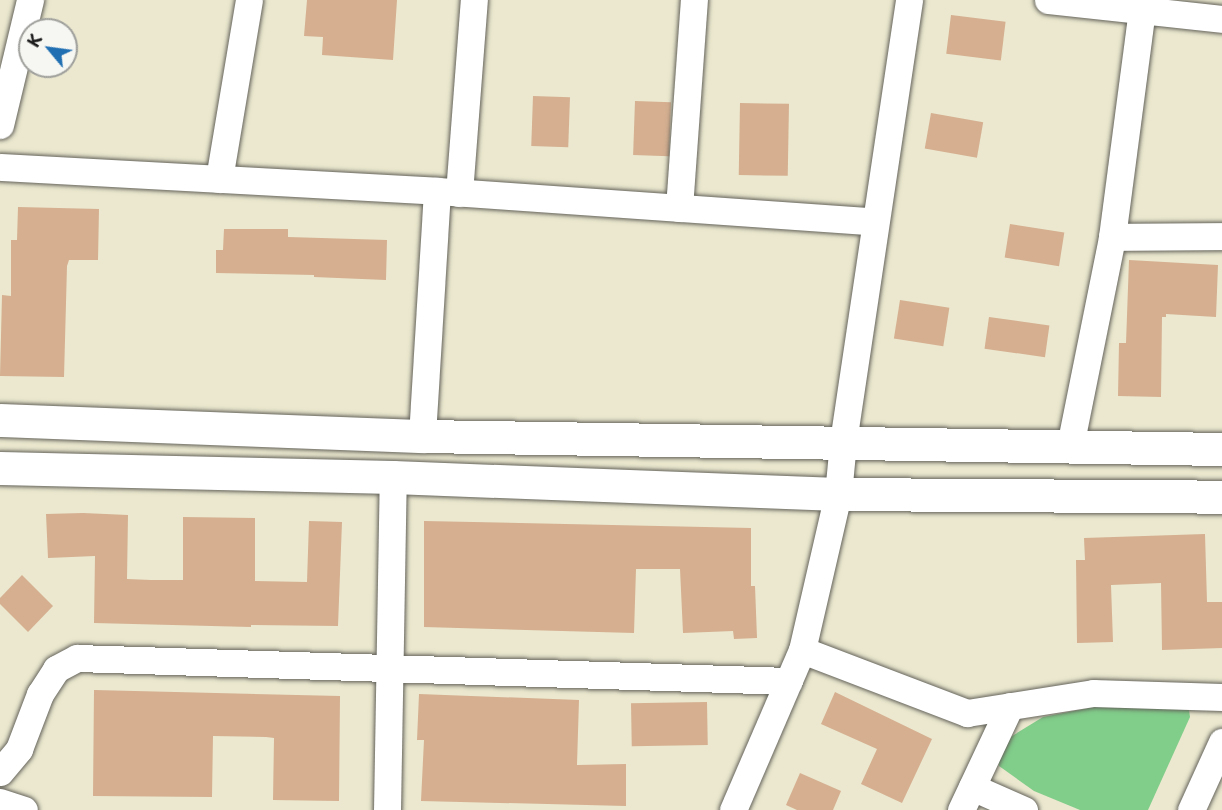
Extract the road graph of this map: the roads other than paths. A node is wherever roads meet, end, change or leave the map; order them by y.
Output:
1 (30, 0) edge
2 (249, 0) edge
3 (474, 0) edge
4 (694, 0) edge
5 (909, 0) edge
6 (1048, 0) edge
7 (1142, 5) edge
8 (1222, 19) edge
9 (0, 125) edge
10 (0, 166) edge
11 (219, 179) junction
12 (448, 192) junction
13 (679, 208) junction
14 (875, 222) junction
15 (1222, 236) edge
16 (1112, 237) junction
17 (0, 420) edge
18 (422, 436) junction
19 (843, 442) junction
20 (1070, 446) junction
21 (1222, 449) edge
22 (0, 468) edge
23 (393, 477) junction
24 (838, 494) junction
25 (1222, 497) edge
26 (802, 650) junction
27 (391, 667) junction
28 (789, 681) junction
29 (1222, 697) edge
30 (1010, 706) junction
31 (1222, 742) edge
32 (0, 772) edge
33 (966, 798) edge
34 (0, 802) edge
35 (24, 810) edge
36 (387, 810) edge
37 (733, 810) edge
38 (1023, 810) edge
39 (1191, 810) edge

1 - 9 street
2 - 11 street
3 - 12 street
4 - 13 street
5 - 14 street
6 - 7 street
7 - 8 street
7 - 16 street
10 - 11 street
11 - 12 street
12 - 13 street
12 - 18 street
13 - 14 street
14 - 19 street
15 - 16 street
16 - 20 street
17 - 18 street
18 - 19 street
19 - 20 street
19 - 24 street
20 - 21 street
22 - 23 street
23 - 24 street
23 - 27 street
24 - 25 street
24 - 26 street
26 - 28 street
26 - 30 street
27 - 28 street
27 - 32 street
27 - 36 street
28 - 37 street
29 - 30 street
30 - 33 street
31 - 39 street
33 - 38 street
34 - 35 street

